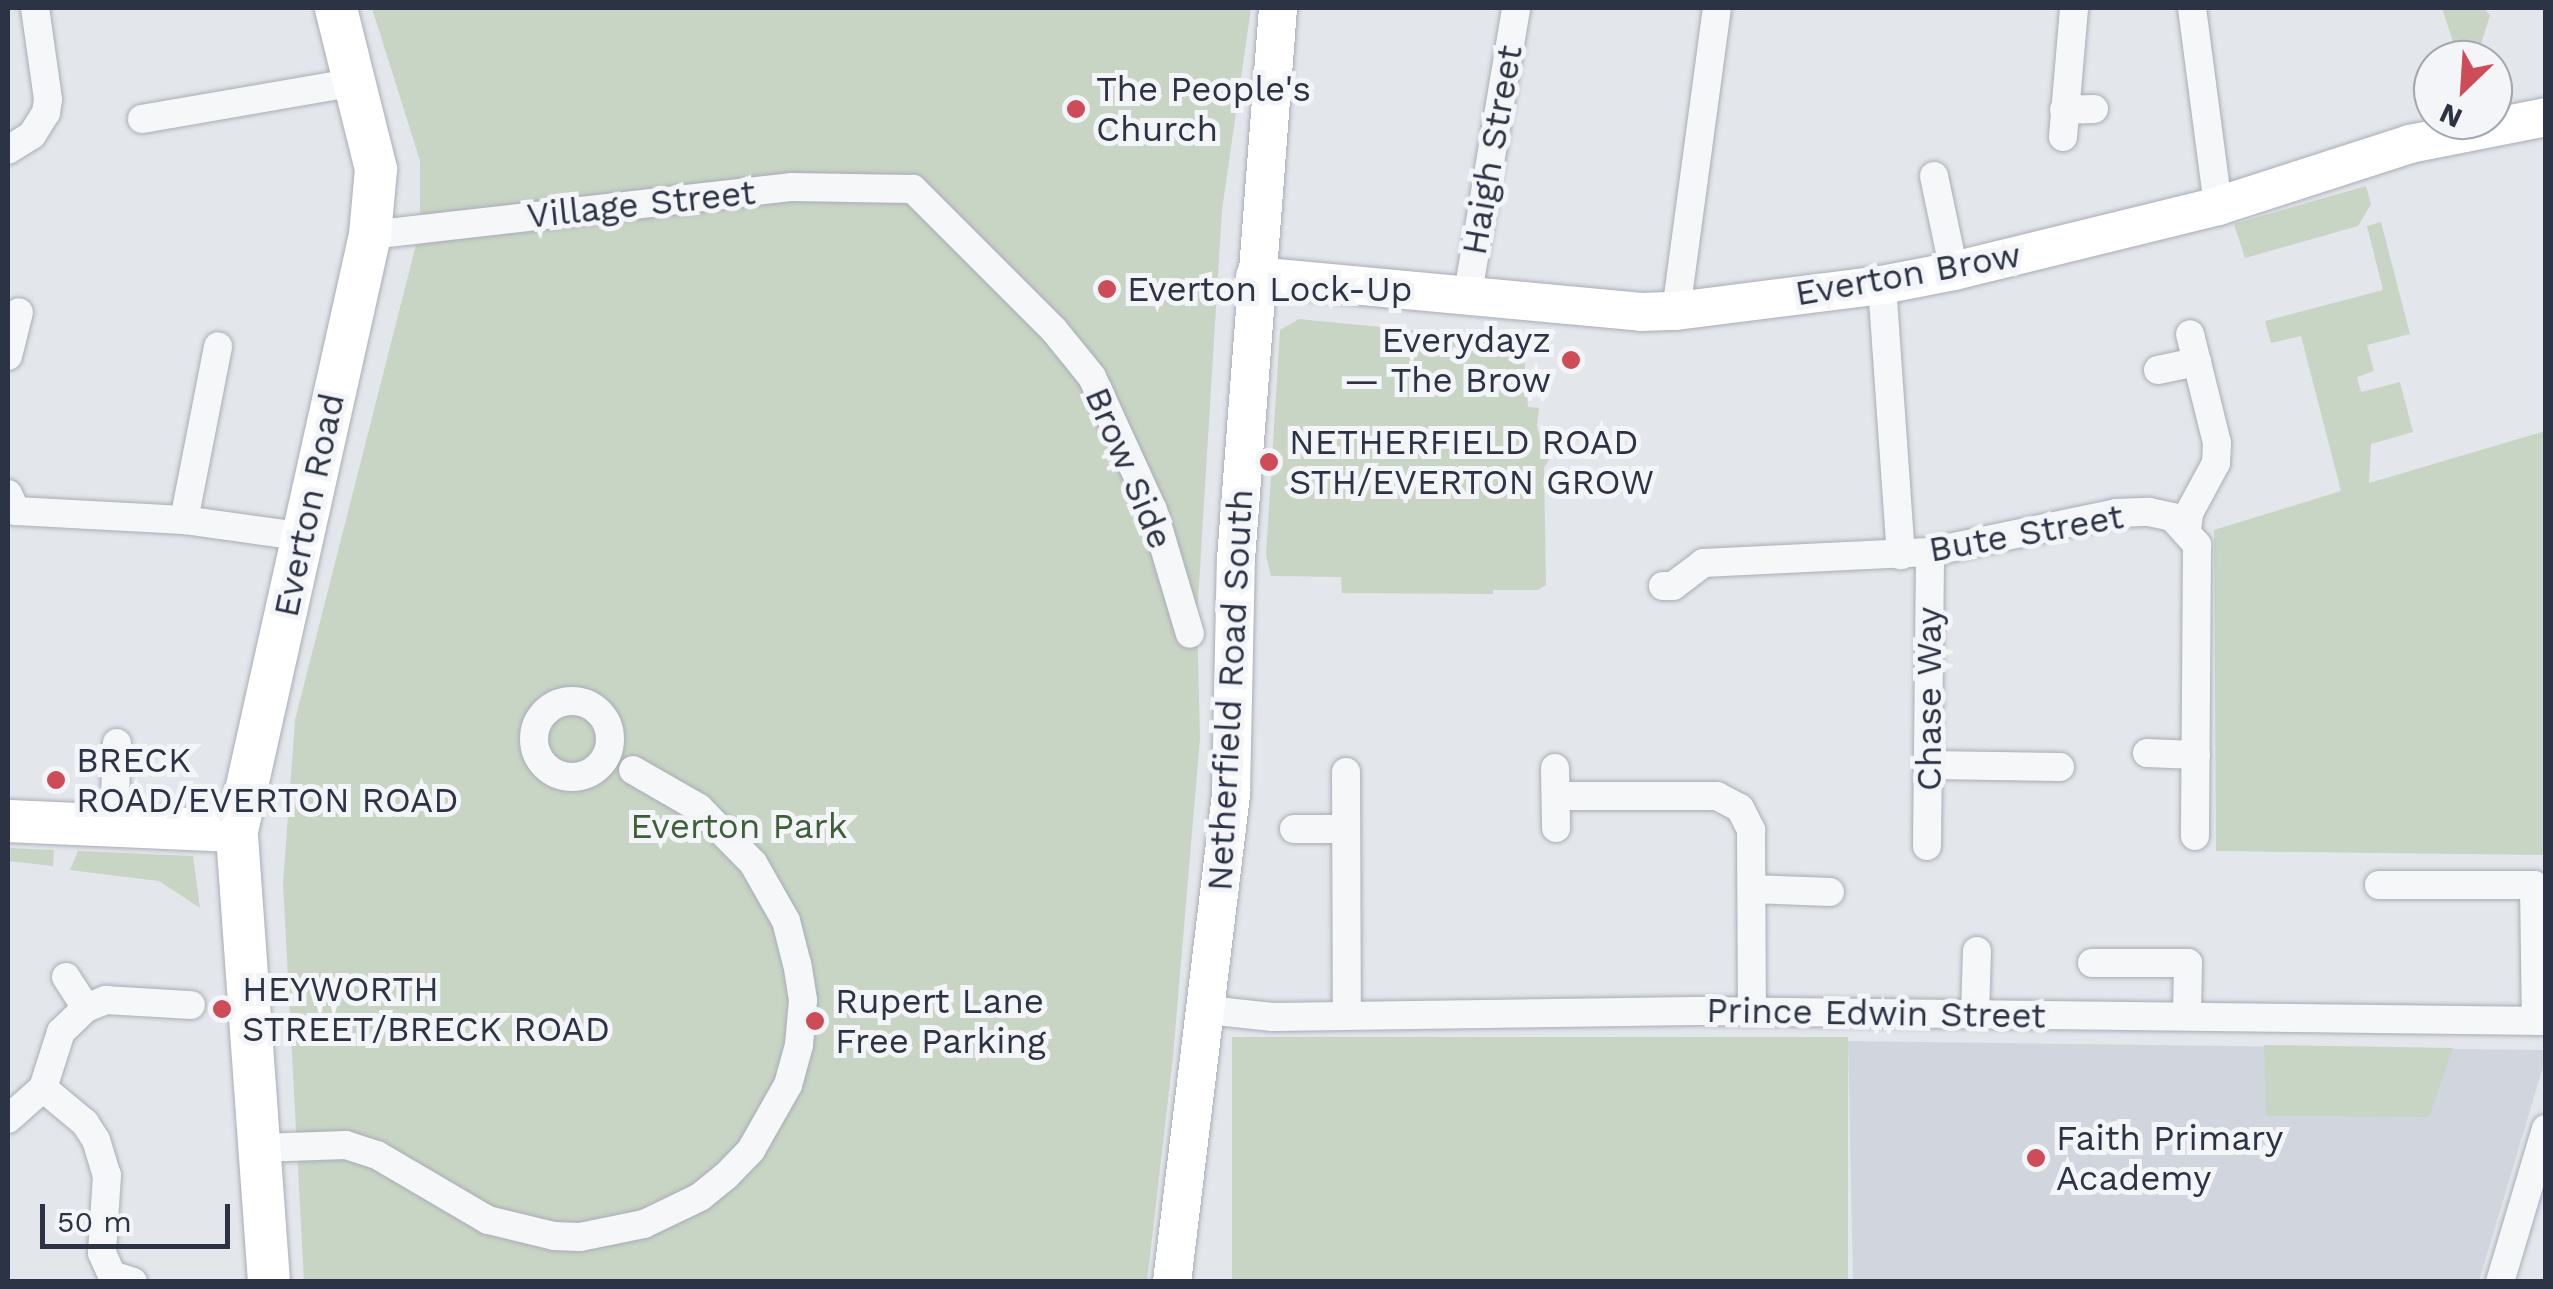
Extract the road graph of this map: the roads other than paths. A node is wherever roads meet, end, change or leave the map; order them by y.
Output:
1 (35, 8) edge
2 (336, 8) edge
3 (1278, 8) edge
4 (1516, 8) edge
5 (1718, 8) edge
6 (2074, 8) edge
7 (2185, 8) edge
8 (357, 82) junction
9 (2094, 109) dead end
10 (2546, 117) edge
11 (142, 118) dead end
12 (8, 150) edge
13 (1934, 176) dead end
14 (914, 190) joint
15 (2218, 206) junction
16 (370, 235) junction
17 (1954, 271) junction
18 (1255, 276) junction
19 (1882, 285) junction
20 (1468, 294) junction
21 (1676, 311) junction
22 (20, 312) dead end
23 (2190, 334) dead end
24 (218, 346) dead end
25 (8, 356) edge
26 (2197, 362) junction
27 (2158, 370) dead end
28 (8, 494) edge
29 (184, 520) junction
30 (305, 536) junction
31 (2192, 538) junction
32 (1930, 552) junction
33 (1901, 555) junction
34 (1662, 586) dead end
35 (1190, 634) dead end
36 (117, 743) dead end
37 (2147, 753) dead end
38 (605, 755) dead end
39 (2196, 755) junction
40 (1931, 766) junction
41 (2060, 767) dead end
42 (1346, 772) dead end
43 (8, 820) edge
44 (114, 824) junction
45 (1556, 828) dead end
46 (1294, 829) dead end
47 (1346, 829) junction
48 (237, 831) junction
49 (2195, 836) dead end
50 (1927, 846) dead end
51 (2379, 885) dead end
52 (1752, 889) junction
53 (1830, 892) dead end
54 (1976, 951) dead end
55 (2092, 963) dead end
56 (66, 977) dead end
57 (191, 1005) dead end
58 (86, 1008) junction
59 (1208, 1010) junction
60 (1752, 1012) junction
61 (1976, 1014) junction
62 (1347, 1015) junction
63 (2187, 1016) junction
64 (2541, 1021) edge
65 (43, 1088) junction
66 (8, 1119) edge
67 (2546, 1129) edge
68 (259, 1148) junction
69 (133, 1282) edge
70 (269, 1282) edge
71 (1172, 1282) edge
72 (2500, 1282) edge

1 - 12 street
2 - 8 main road, Everton Road
3 - 18 street, Netherfield Road South
4 - 20 street, Haigh Street
5 - 21 street
6 - 9 street
7 - 15 street
8 - 11 street
8 - 16 main road, Everton Road
10 - 15 street, Everton Brow
13 - 17 street
14 - 16 street, Village Street
14 - 35 street, Brow Side
15 - 17 street, Everton Brow
16 - 30 main road, Everton Road
17 - 19 street, Everton Brow
18 - 20 street, Everton Brow
18 - 59 street, Netherfield Road South
19 - 21 street, Everton Brow
19 - 33 street
20 - 21 street, Everton Brow
22 - 25 street
23 - 26 street
24 - 29 street
26 - 27 street
26 - 31 street
28 - 29 street
29 - 30 street
30 - 48 main road, Everton Road
31 - 32 street, Bute Street
31 - 39 street
32 - 33 street, Bute Street
32 - 40 street, Chase Way
33 - 34 street, Bute Street
36 - 44 street
37 - 39 street
38 - 68 street
39 - 49 street
40 - 41 street
40 - 50 street, Chase Way
42 - 47 street
43 - 44 main road
44 - 48 main road
45 - 52 street
46 - 47 street
47 - 62 street
48 - 68 main road, Everton Road
51 - 64 street
52 - 53 street
52 - 60 street
54 - 61 street
55 - 63 street
56 - 58 street
57 - 58 street
58 - 65 street
59 - 62 street, Prince Edwin Street
59 - 71 street, Netherfield Road South
60 - 61 street, Prince Edwin Street
60 - 62 street, Prince Edwin Street
61 - 63 street, Prince Edwin Street
63 - 64 street, Prince Edwin Street
65 - 66 street
65 - 69 street
67 - 72 street
68 - 70 main road, Everton Road

